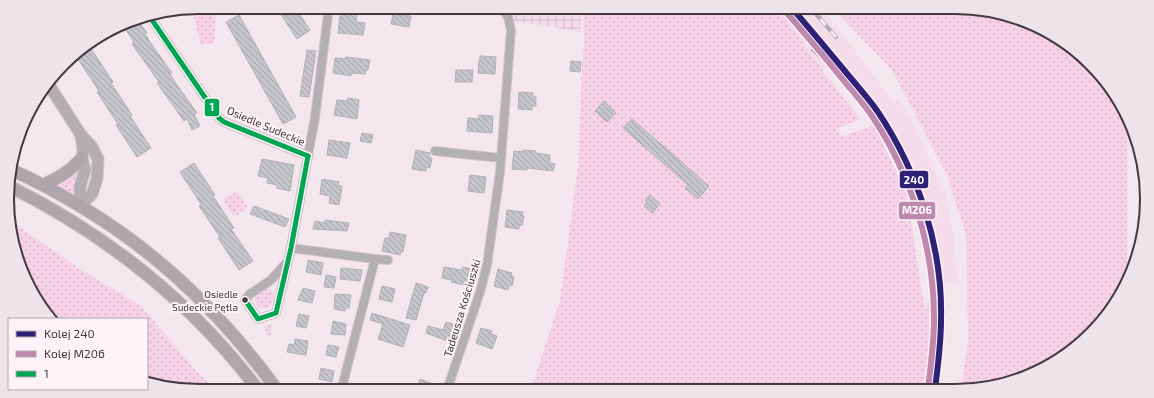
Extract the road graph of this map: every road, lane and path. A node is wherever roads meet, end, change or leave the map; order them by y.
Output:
1 (328, 14) edge
2 (506, 14) edge
3 (152, 20) edge
4 (50, 88) edge
5 (81, 135) junction
6 (435, 151) dead end
7 (308, 156) junction
8 (82, 158) junction
9 (501, 158) junction
10 (16, 172) edge
11 (43, 185) junction
12 (14, 189) edge
13 (80, 206) junction
14 (73, 221) junction
15 (290, 248) junction
16 (376, 259) junction
17 (388, 260) dead end
18 (286, 263) junction
19 (253, 384) edge
20 (273, 384) edge
21 (343, 384) edge
22 (449, 384) edge

1 - 7 street
2 - 9 street, Tadeusza Kościuszki
3 - 7 street, Osiedle Sudeckie
4 - 5 street
5 - 8 street
5 - 13 street
6 - 9 street
7 - 15 street
8 - 11 main road
8 - 13 street
9 - 22 street, Tadeusza Kościuszki
10 - 11 main road
11 - 13 main road
12 - 14 main road
13 - 14 main road
13 - 20 main road
14 - 19 main road
15 - 16 street
15 - 18 street
16 - 17 street
16 - 21 street
18 - 18 street

